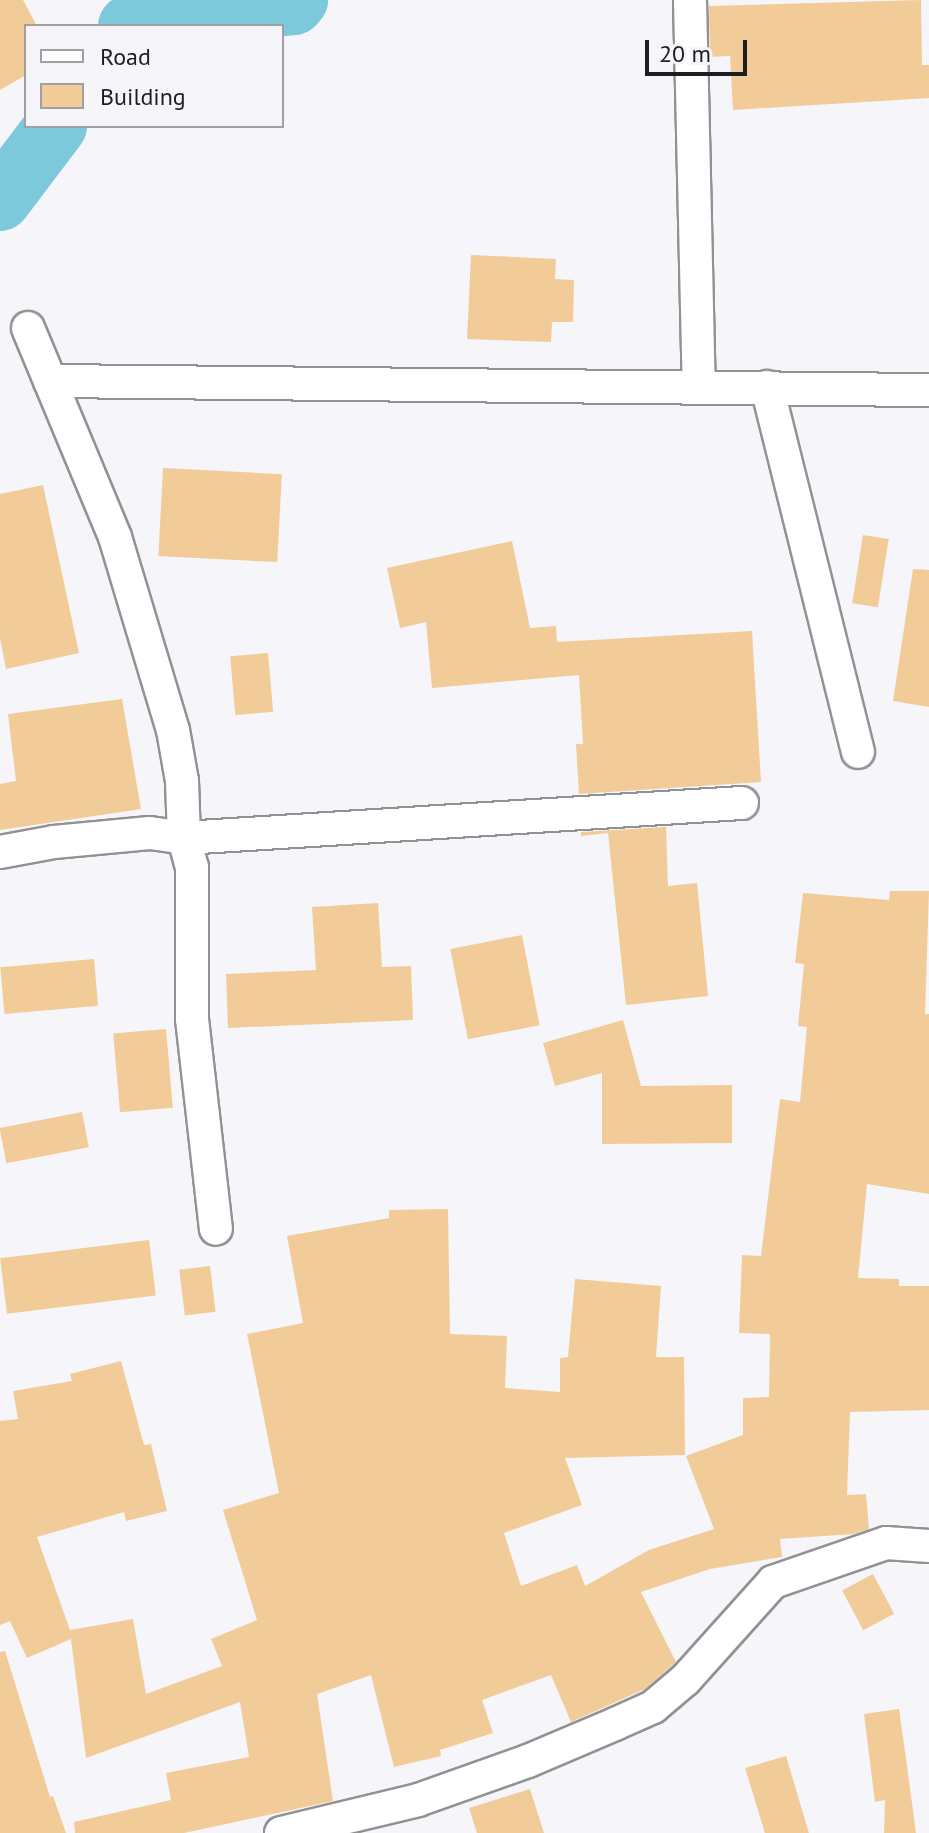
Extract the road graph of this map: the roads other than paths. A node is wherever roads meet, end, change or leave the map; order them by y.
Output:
1 (690, 0) edge
2 (28, 328) dead end
3 (50, 381) junction
4 (699, 385) junction
5 (767, 387) junction
6 (929, 390) edge
7 (858, 752) dead end
8 (742, 803) dead end
9 (184, 838) junction
10 (0, 852) edge
11 (216, 1229) dead end
12 (929, 1546) edge
13 (281, 1833) edge

1 - 4 street
2 - 3 street
3 - 4 street
3 - 9 street
4 - 5 street
5 - 6 street
5 - 7 street
8 - 9 street
9 - 10 street
9 - 11 street
12 - 13 street

